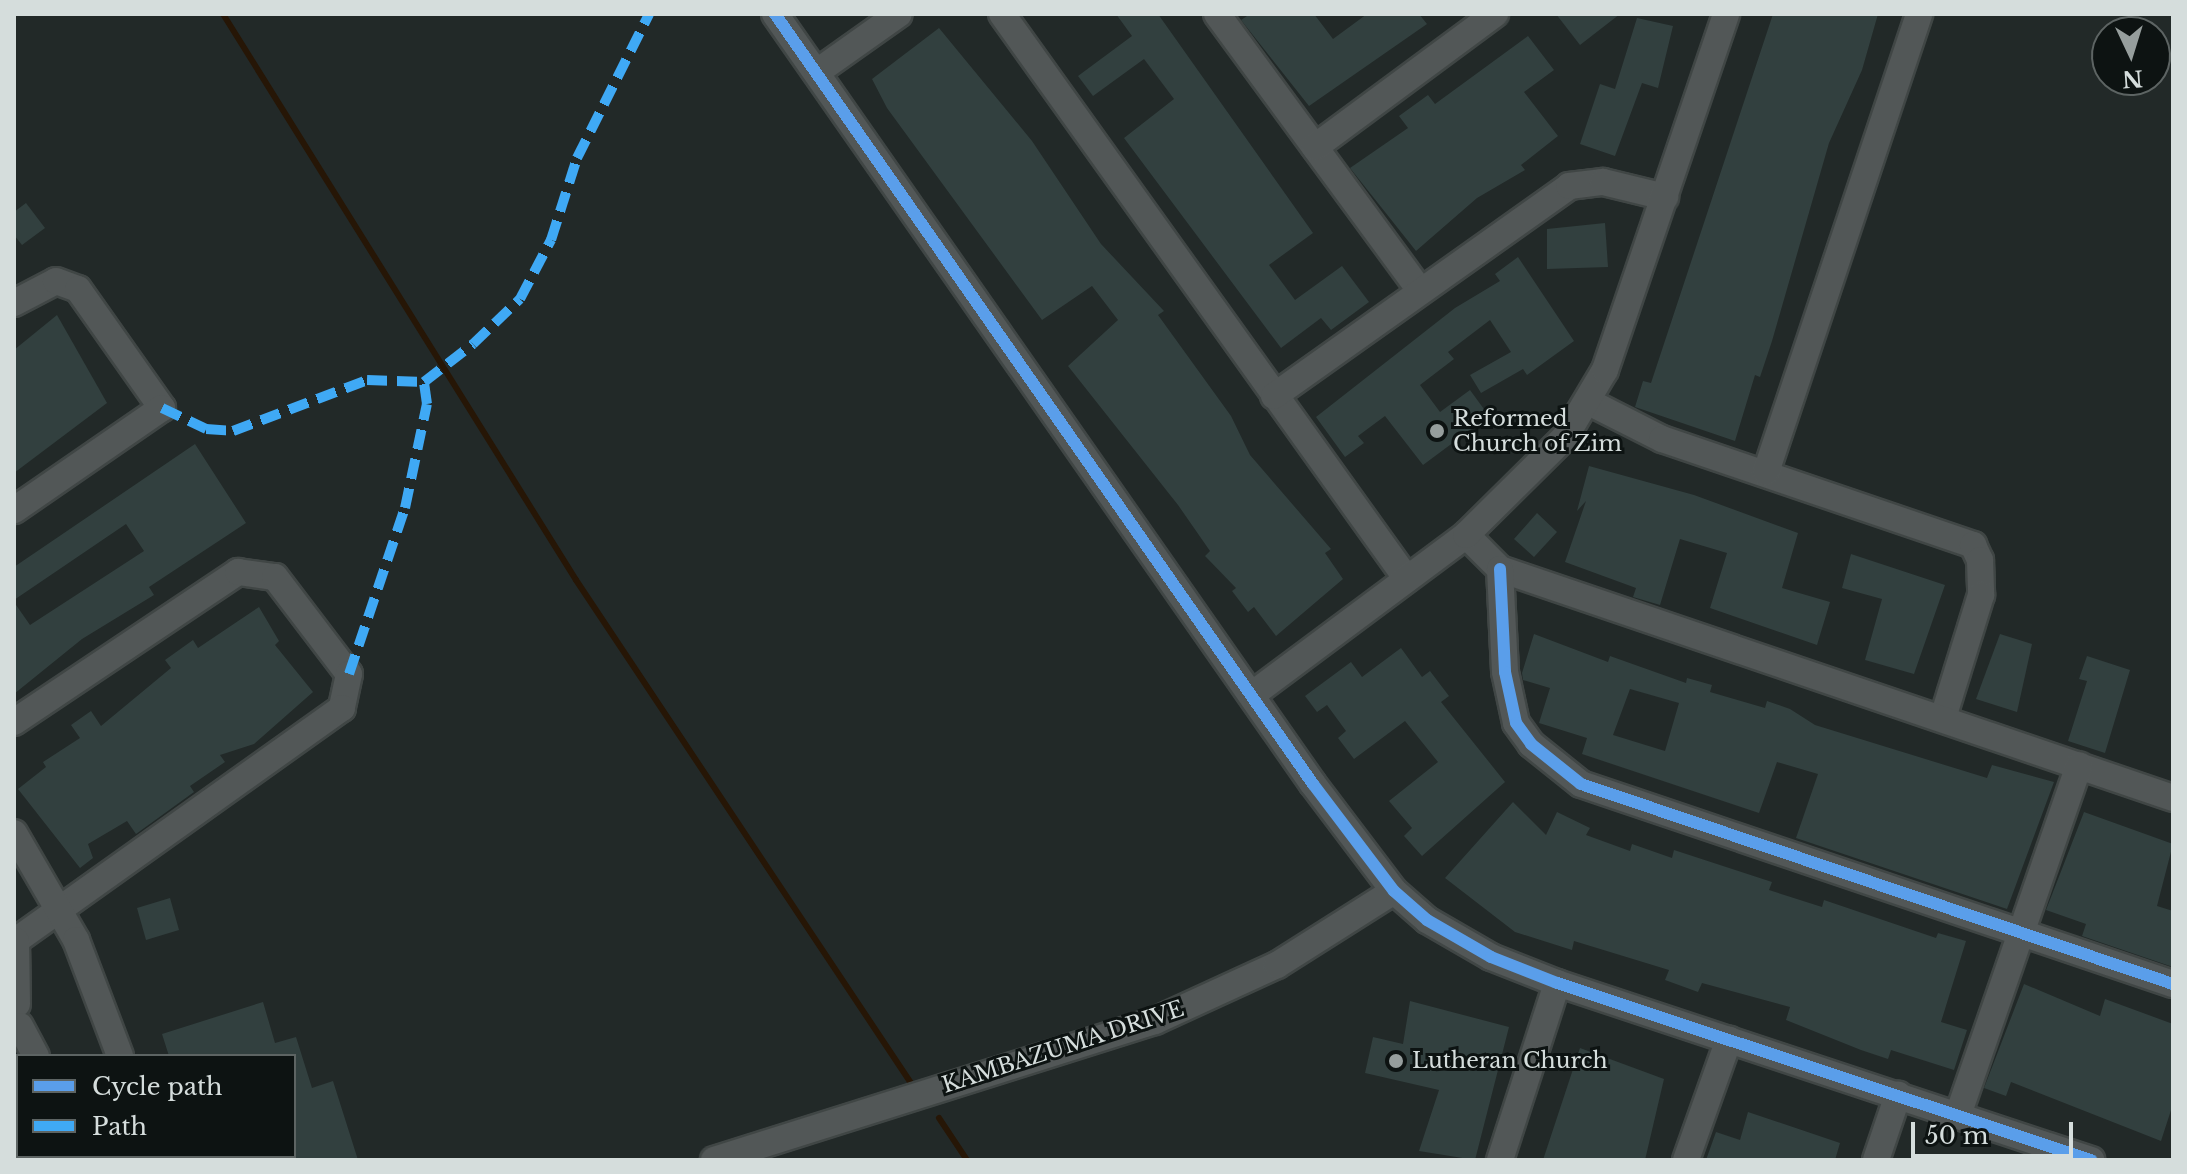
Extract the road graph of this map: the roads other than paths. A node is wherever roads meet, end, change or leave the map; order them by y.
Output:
1 (775, 14) edge
2 (899, 14) edge
3 (1002, 14) edge
4 (1217, 14) edge
5 (1495, 14) edge
6 (1726, 14) edge
7 (1919, 14) edge
8 (817, 72) junction
9 (1315, 147) junction
10 (1665, 197) junction
11 (1419, 289) junction
12 (14, 303) edge
13 (1274, 396) junction
14 (1589, 402) junction
15 (1766, 472) junction
16 (14, 510) edge
17 (1466, 535) junction
18 (1500, 569) junction
19 (1407, 579) junction
20 (1253, 694) junction
21 (1943, 718) junction
22 (14, 722) edge
23 (2079, 765) junction
24 (2173, 798) edge
25 (14, 833) edge
26 (1394, 891) junction
27 (60, 909) junction
28 (2021, 933) junction
29 (15, 941) edge
30 (1557, 983) junction
31 (2173, 984) edge
32 (1729, 1039) junction
33 (35, 1054) edge
34 (119, 1054) edge
35 (1898, 1095) junction
36 (1958, 1115) junction
37 (2064, 1156) edge
38 (714, 1160) edge
39 (1500, 1160) edge
40 (1686, 1160) edge
41 (1876, 1160) edge
42 (2091, 1160) edge

1 - 8 street
2 - 8 street
3 - 13 street
4 - 9 street
5 - 9 street
6 - 10 street
7 - 15 street
8 - 20 street
9 - 11 street
10 - 11 street
10 - 14 street
11 - 13 street
12 - 16 street
13 - 19 street
14 - 15 street
14 - 17 street
15 - 21 street
17 - 18 street
17 - 19 street
18 - 21 street
18 - 28 street
19 - 20 street
20 - 26 street
21 - 23 street
22 - 27 street
23 - 24 street
23 - 28 street
25 - 27 street
26 - 30 street
26 - 38 street, KAMBAZUMA DRIVE
27 - 29 street
27 - 34 street
28 - 31 street
28 - 36 street
29 - 33 street
30 - 32 street
30 - 39 street
32 - 35 street
32 - 40 street
35 - 36 street
35 - 41 street
36 - 37 street
37 - 42 street

